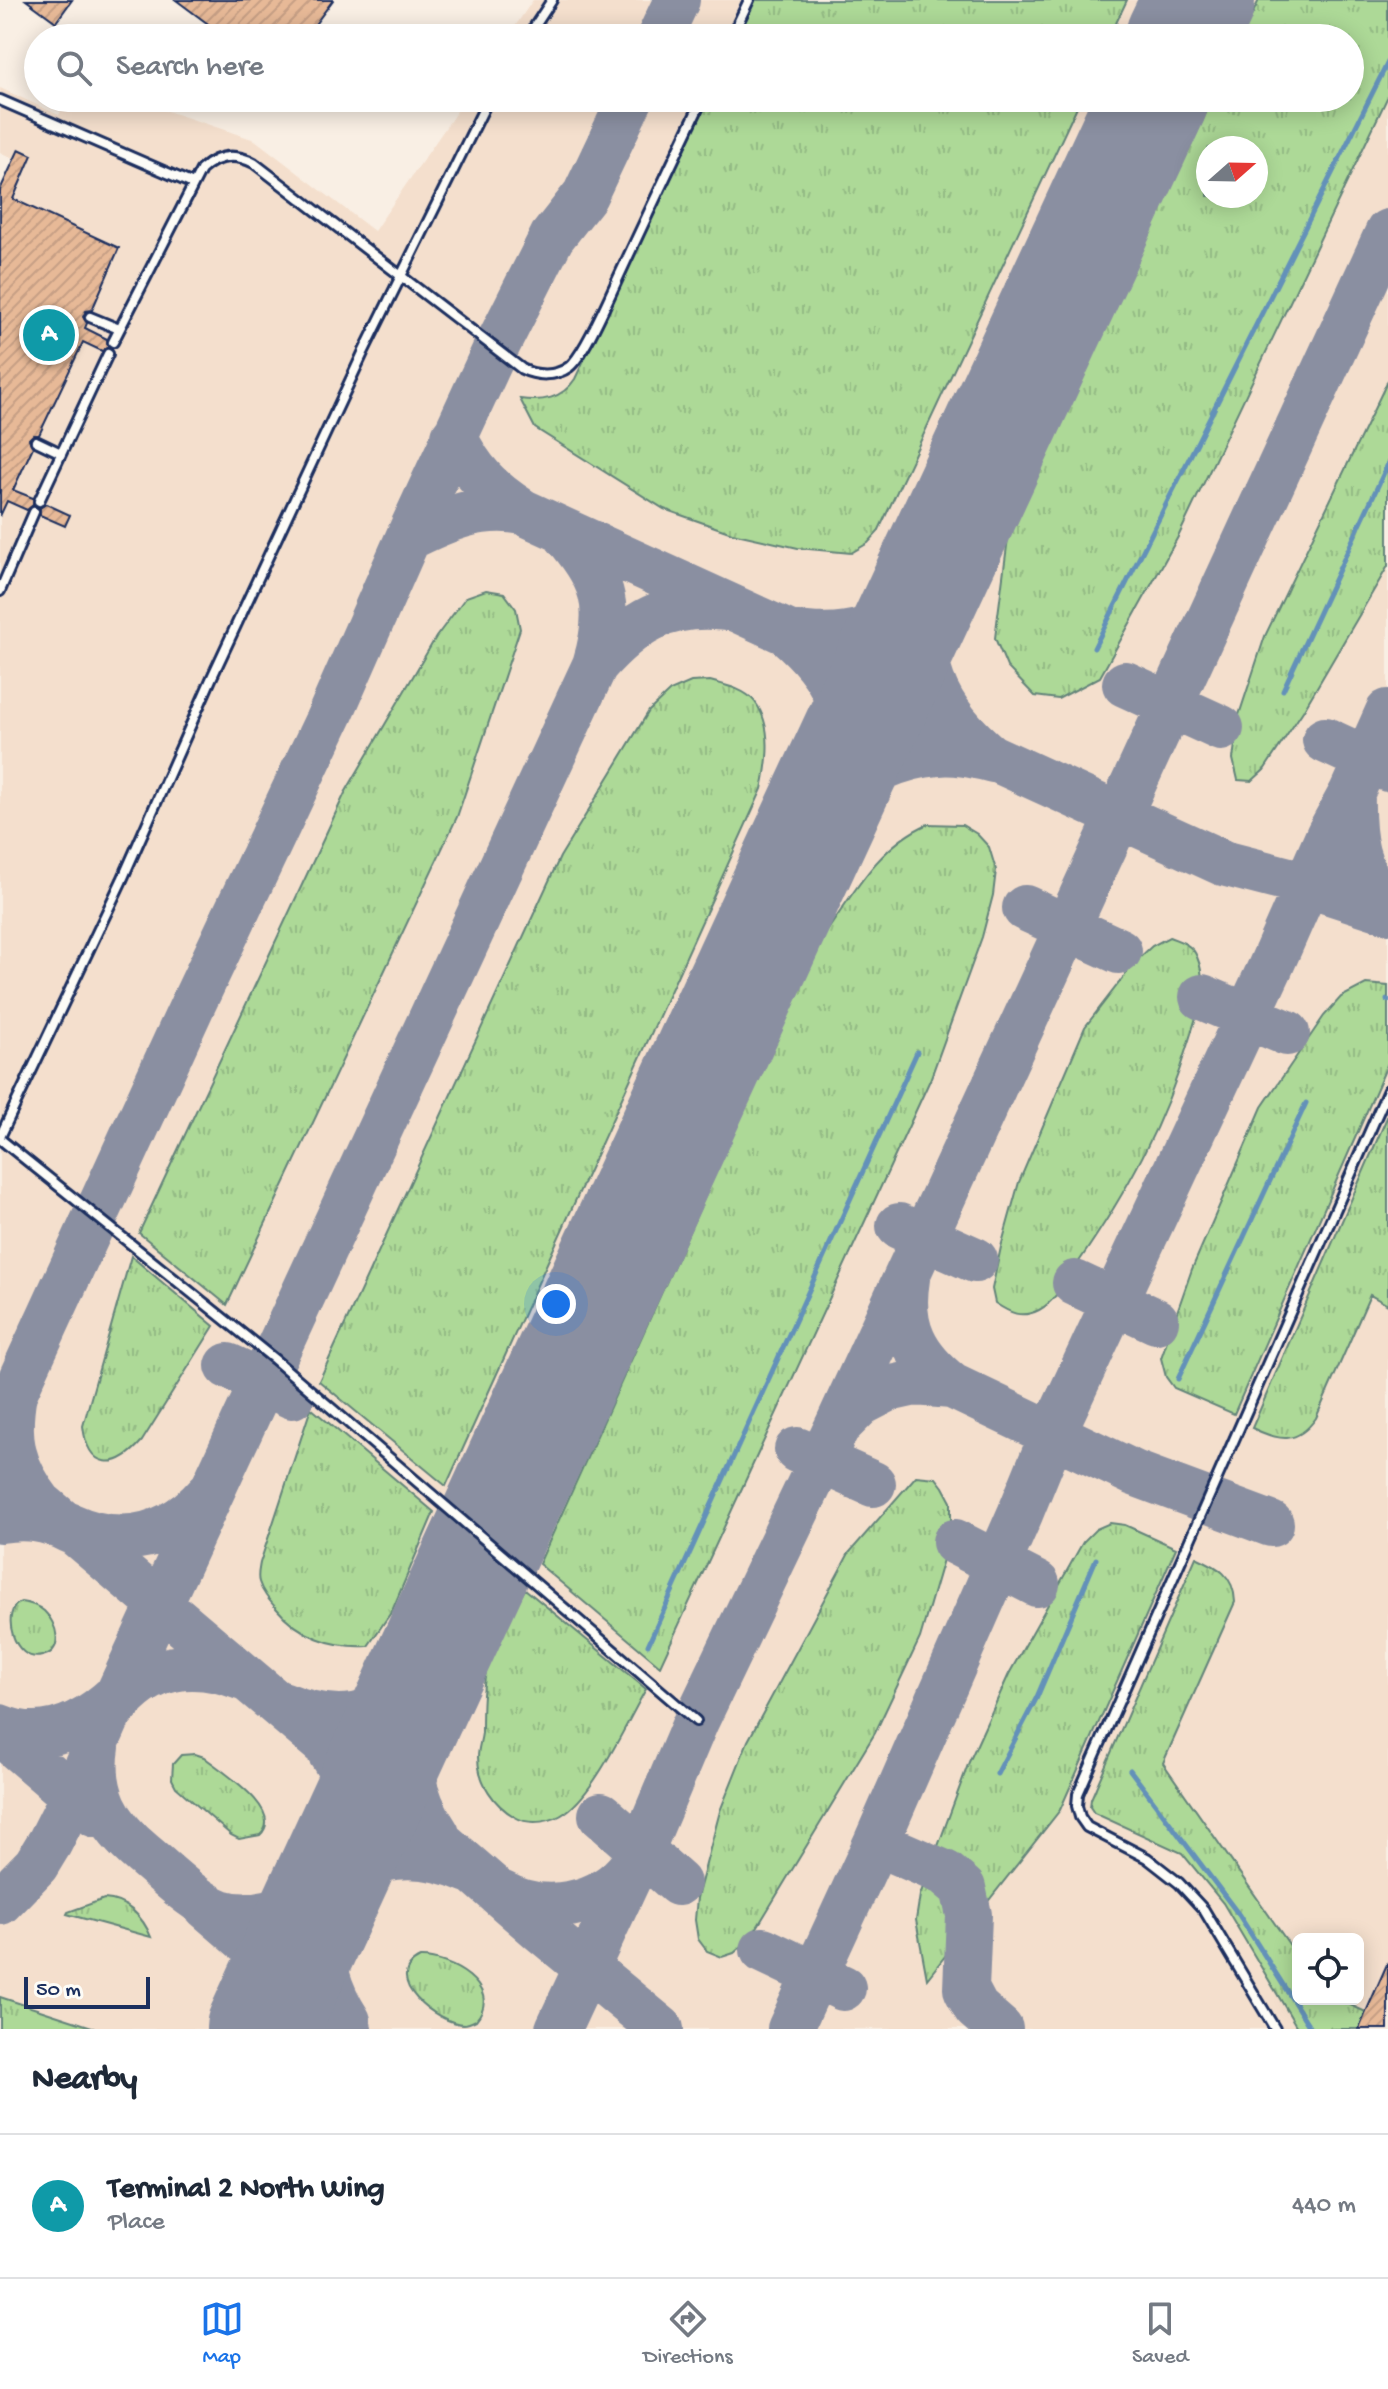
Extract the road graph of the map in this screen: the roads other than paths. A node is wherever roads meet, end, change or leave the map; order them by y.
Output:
1 (552, 0) edge
2 (749, 0) edge
3 (536, 24) edge
4 (738, 24) edge
5 (0, 100) edge
6 (24, 111) edge
7 (25, 112) edge
8 (482, 112) edge
9 (696, 112) edge
10 (193, 184) junction
11 (401, 276) junction
12 (90, 317) dead end
13 (119, 329) junction
14 (113, 342) dead end
15 (108, 354) dead end
16 (36, 441) dead end
17 (61, 453) junction
18 (39, 501) dead end
19 (34, 512) dead end
20 (0, 565) edge
21 (9, 569) junction
22 (0, 591) edge
23 (1388, 1090) edge
24 (0, 1138) edge
25 (696, 1721) dead end
26 (1275, 2029) edge

1 - 3 lane
2 - 4 lane
5 - 6 lane
7 - 10 lane
8 - 11 lane
9 - 11 lane
10 - 11 lane
10 - 13 lane
11 - 24 lane
12 - 13 lane
13 - 14 lane
15 - 17 lane
16 - 17 lane
17 - 18 lane
19 - 21 lane
20 - 21 lane
21 - 22 lane
23 - 26 lane
24 - 25 lane

